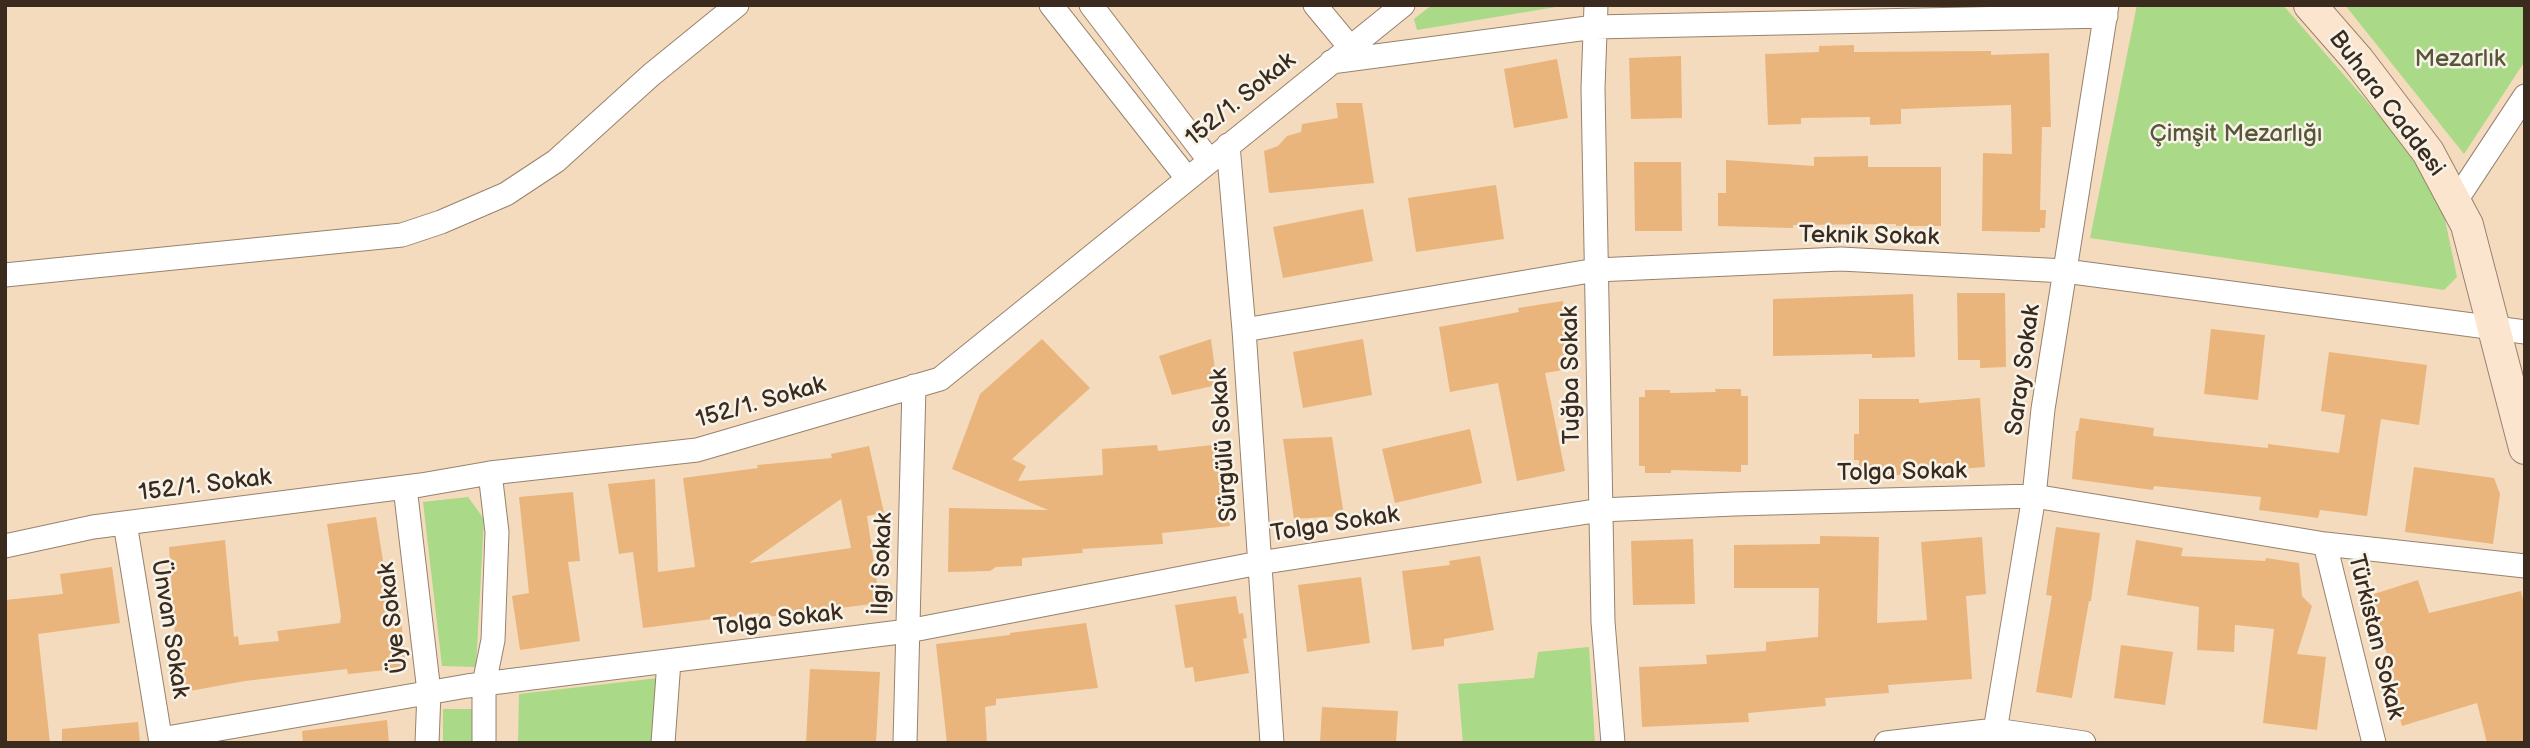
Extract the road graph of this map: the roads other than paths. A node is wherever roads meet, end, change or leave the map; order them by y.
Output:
1 (737, 5) edge
2 (1051, 5) edge
3 (1091, 5) edge
4 (1314, 5) edge
5 (1403, 5) edge
6 (2310, 5) edge
7 (2106, 11) edge
8 (1596, 16) edge
9 (1349, 46) junction
10 (1329, 63) junction
11 (2525, 96) edge
12 (1228, 145) junction
13 (1209, 160) junction
14 (1187, 178) junction
15 (2455, 202) junction
16 (1596, 270) junction
17 (2065, 271) junction
18 (5, 275) edge
19 (2494, 328) junction
20 (1244, 330) junction
21 (2525, 332) edge
22 (914, 386) junction
23 (2525, 448) edge
24 (490, 473) junction
25 (405, 487) junction
26 (2034, 496) junction
27 (1601, 510) junction
28 (125, 523) junction
29 (2325, 544) junction
30 (5, 546) edge
31 (1259, 563) junction
32 (2525, 566) edge
33 (908, 631) junction
34 (669, 661) junction
35 (484, 684) junction
36 (429, 692) junction
37 (1994, 736) edge
38 (161, 741) edge
39 (427, 743) edge
40 (484, 743) edge
41 (663, 743) edge
42 (905, 743) edge
43 (1272, 743) edge
44 (1613, 743) edge
45 (1886, 743) edge
46 (2084, 743) edge
47 (2374, 743) edge

1 - 18 street
2 - 14 street
3 - 13 street
4 - 9 street
5 - 9 street, 152/1. Sokak
6 - 15 main road, Buhara Caddesi
7 - 8 street
7 - 17 street, Saray Sokak
8 - 10 street
8 - 16 street, Tuğba Sokak
9 - 10 street, 152/1. Sokak
10 - 12 street, 152/1. Sokak
11 - 15 street
12 - 13 street, 152/1. Sokak
12 - 20 street, Sürgülü Sokak
13 - 14 street, 152/1. Sokak
14 - 22 street, 152/1. Sokak
15 - 19 main road, Buhara Caddesi
16 - 17 street, Teknik Sokak
16 - 20 street, Teknik Sokak
16 - 27 street, Tuğba Sokak
17 - 19 street, Teknik Sokak
17 - 26 street, Saray Sokak
19 - 21 street, Teknik Sokak
19 - 23 main road, Buhara Caddesi
20 - 31 street, Sürgülü Sokak
22 - 24 street, 152/1. Sokak
22 - 33 street, İlgi Sokak
24 - 25 street, 152/1. Sokak
24 - 35 street
25 - 28 street, 152/1. Sokak
25 - 36 street, Üye Sokak
26 - 27 street, Tolga Sokak
26 - 29 street, Tolga Sokak
26 - 37 street, Saray Sokak
27 - 31 street, Tolga Sokak
27 - 44 street, Tuğba Sokak
28 - 30 street, 152/1. Sokak
28 - 38 street, Ünvan Sokak
29 - 32 street, Tolga Sokak
29 - 47 street, Türkistan Sokak
31 - 33 street, Tolga Sokak
31 - 43 street, Sürgülü Sokak
33 - 34 street, Tolga Sokak
33 - 42 street, İlgi Sokak
34 - 35 street, Tolga Sokak
34 - 41 street
35 - 36 street, Tolga Sokak
35 - 40 street
36 - 38 street, Tolga Sokak
36 - 39 street, Üye Sokak
37 - 45 street
37 - 46 street

